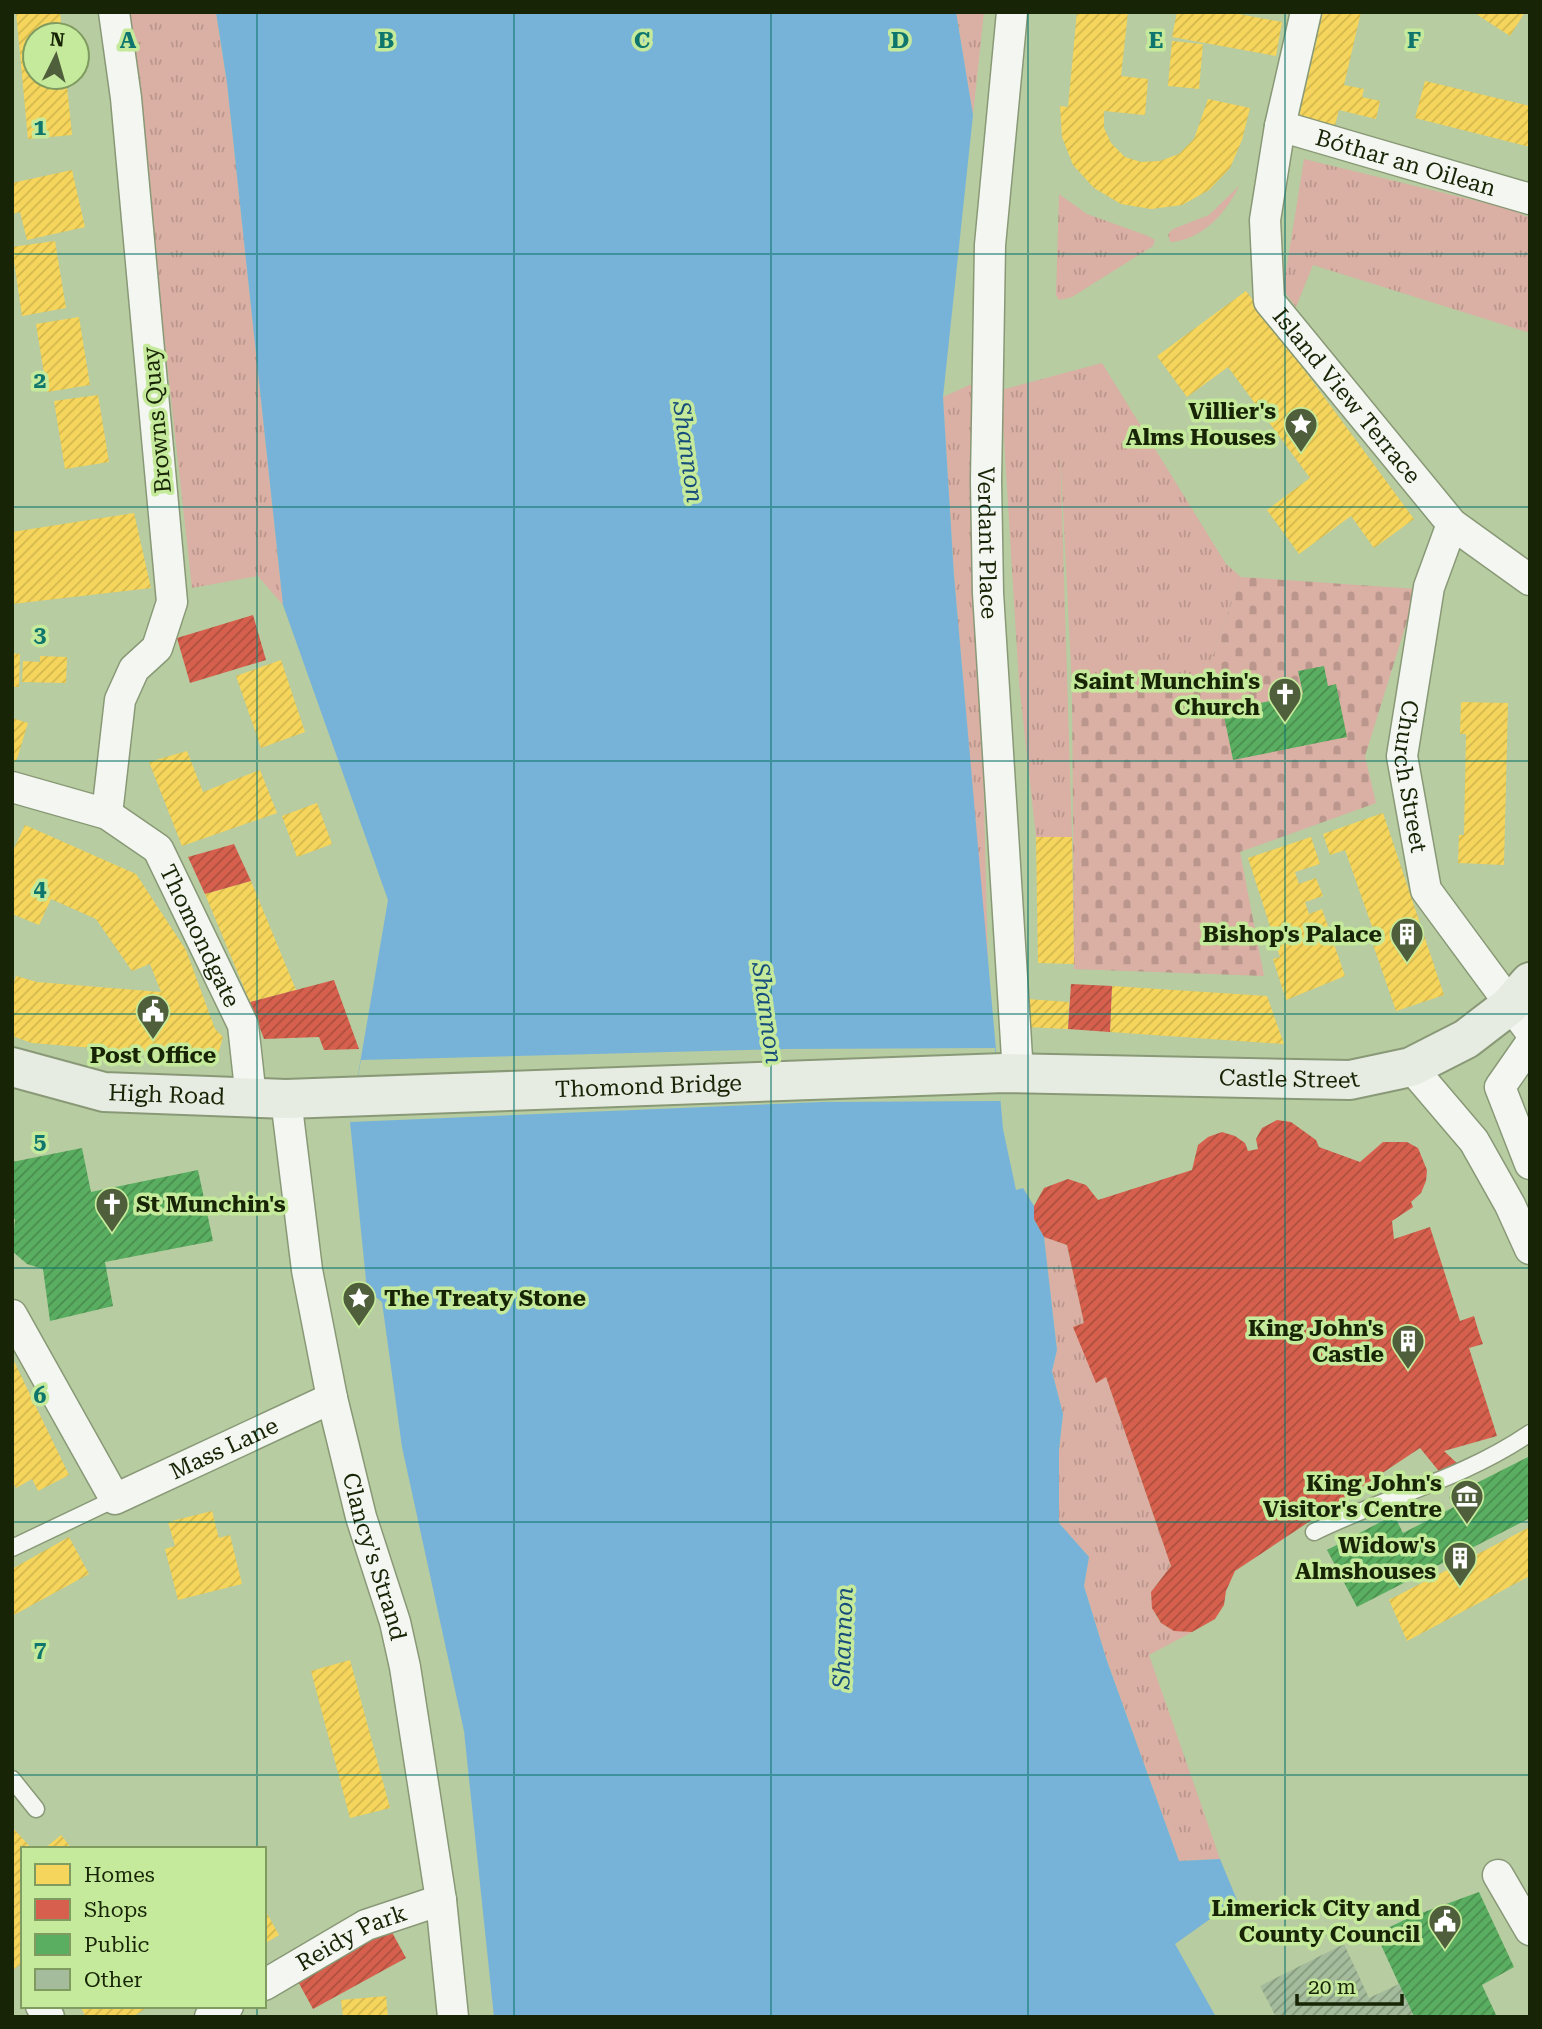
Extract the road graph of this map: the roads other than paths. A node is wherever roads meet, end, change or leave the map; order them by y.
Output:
1 (114, 12) edge
2 (1012, 12) edge
3 (1306, 12) edge
4 (1280, 126) junction
5 (1530, 199) edge
6 (1452, 524) junction
7 (1530, 580) edge
8 (12, 788) edge
9 (107, 814) junction
10 (1523, 1006) edge
11 (1530, 1044) edge
12 (12, 1067) edge
13 (1411, 1067) junction
14 (1011, 1074) junction
15 (286, 1098) junction
16 (1530, 1164) edge
17 (1530, 1249) edge
18 (12, 1315) edge
19 (332, 1398) junction
20 (1530, 1433) edge
21 (115, 1499) junction
22 (1314, 1532) dead end
23 (12, 1548) edge
24 (12, 1779) edge
25 (36, 1809) dead end
26 (1498, 1875) dead end
27 (441, 1900) junction
28 (1530, 1930) edge
29 (266, 1984) edge
30 (453, 2017) edge

1 - 9 street, Browns Quay
2 - 14 street, Verdant Place
3 - 4 street, Island View Terrace
4 - 5 street, Bóthar an Oilean
4 - 6 street, Island View Terrace
6 - 7 street, Island View Terrace
6 - 10 street, Church Street
8 - 9 street, Thomondgate
9 - 15 street, Thomondgate
10 - 13 main road, Castle Street
11 - 16 street
12 - 15 main road, High Road
13 - 14 main road, Castle Street
13 - 17 street
14 - 15 main road, Thomond Bridge
15 - 19 street, Clancy's Strand
18 - 21 street
19 - 21 street, Mass Lane
19 - 27 street, Clancy's Strand
20 - 22 lane
21 - 23 lane
24 - 25 lane
26 - 28 street
27 - 29 street, Reidy Park
27 - 30 street, Clancy's Strand

